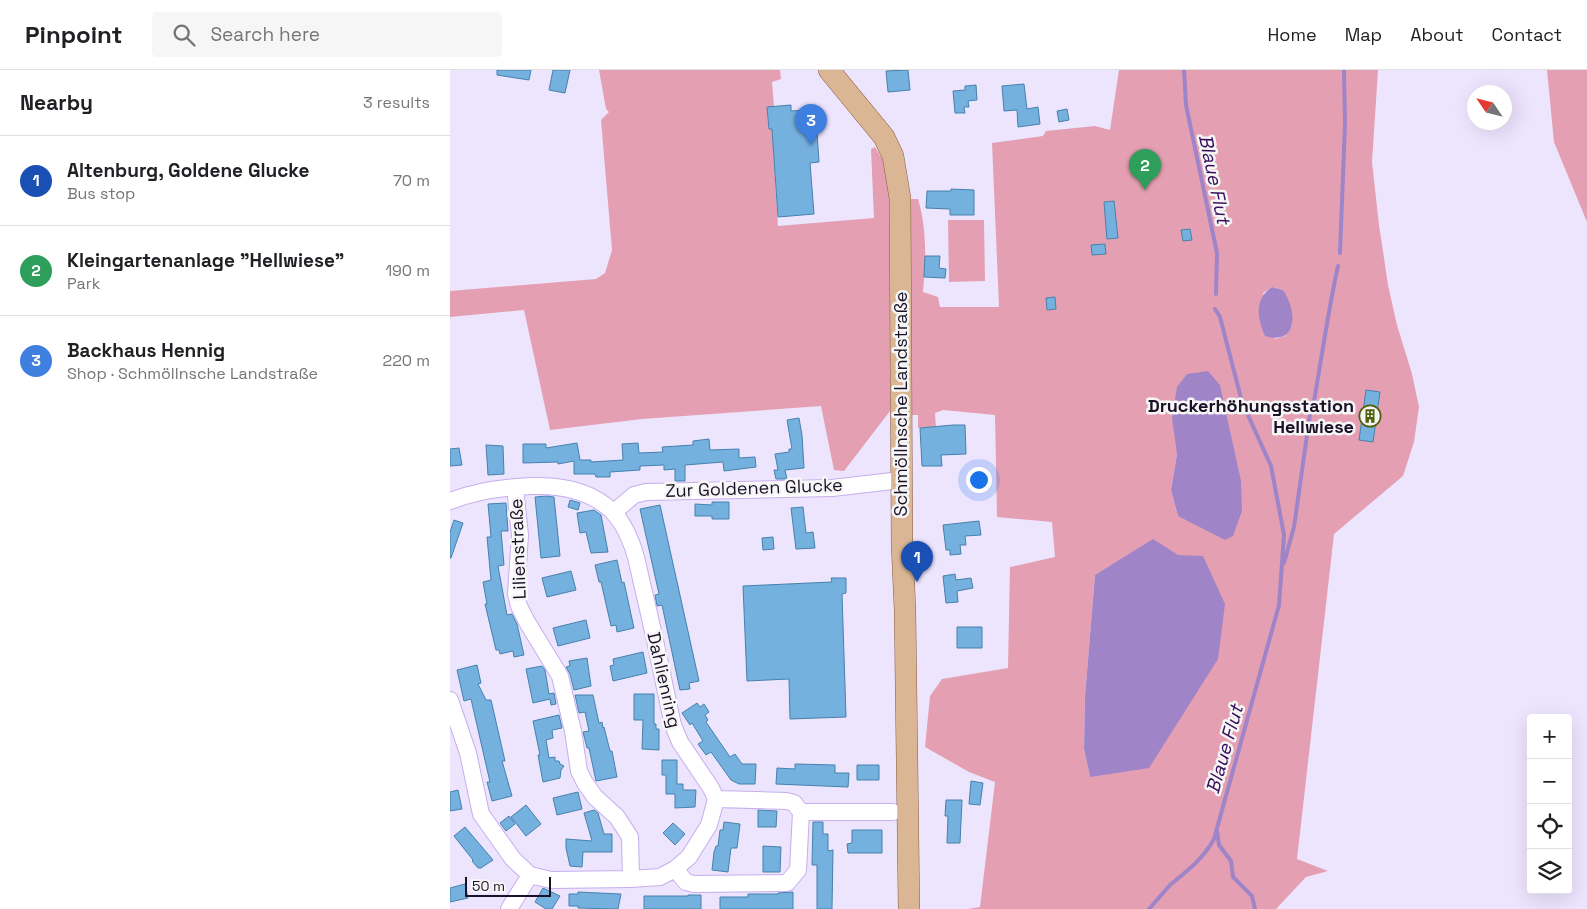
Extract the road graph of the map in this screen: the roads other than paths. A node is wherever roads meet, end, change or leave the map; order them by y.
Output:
1 (829, 70) edge
2 (901, 480) junction
3 (515, 487) junction
4 (450, 501) edge
5 (614, 512) junction
6 (450, 700) edge
7 (716, 799) junction
8 (800, 812) junction
9 (893, 812) dead end
10 (675, 870) junction
11 (530, 875) junction
12 (631, 879) junction
13 (509, 909) edge
14 (909, 909) edge

1 - 2 main road, Schmöllnsche Landstraße
2 - 5 street, Zur Goldenen Glucke
2 - 14 main road, Schmöllnsche Landstraße
3 - 4 street, Dahlienring
3 - 5 street, Dahlienring
3 - 12 street, Lilienstraße
5 - 7 street, Dahlienring
6 - 11 street
7 - 8 street
7 - 10 street
8 - 9 street
8 - 10 street
10 - 12 street
11 - 12 street
11 - 13 street

